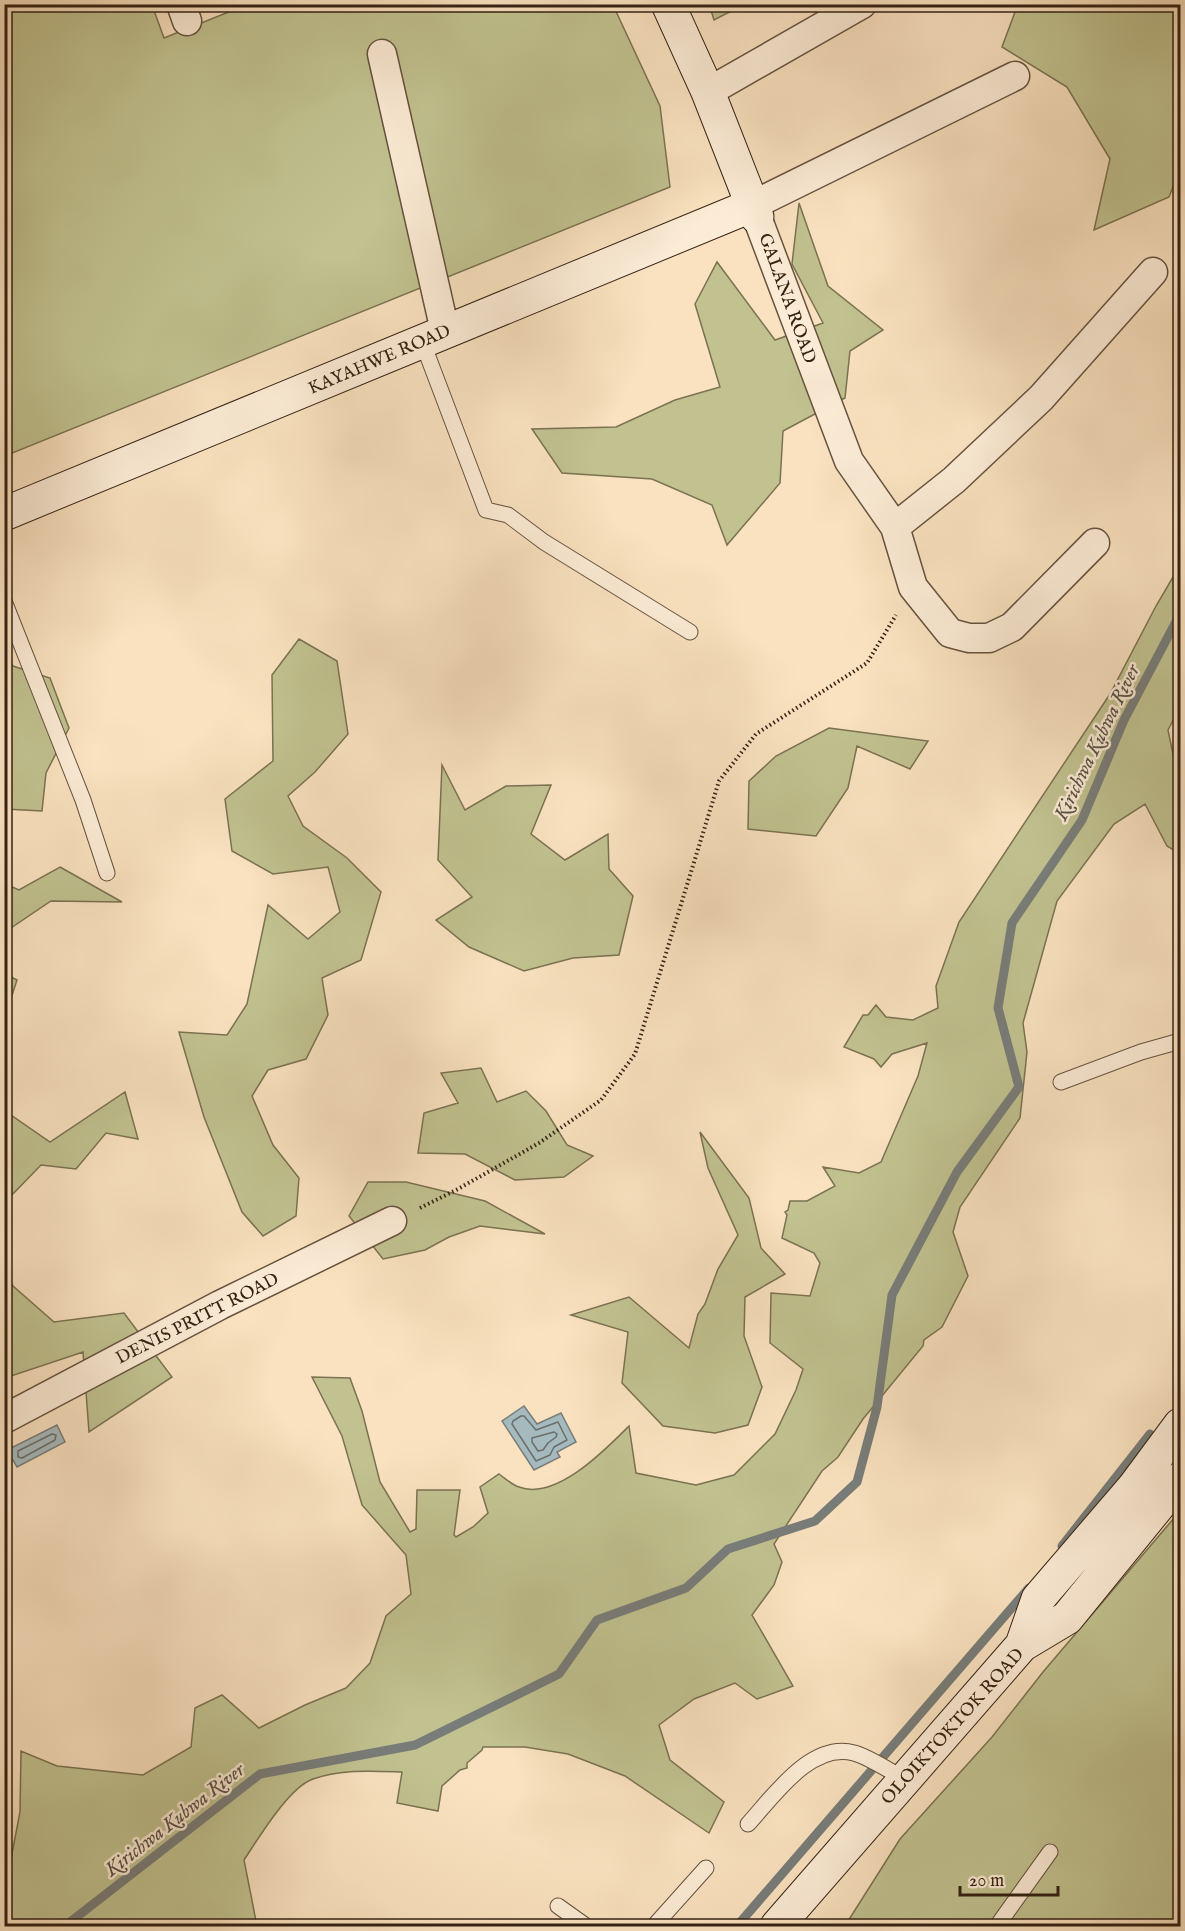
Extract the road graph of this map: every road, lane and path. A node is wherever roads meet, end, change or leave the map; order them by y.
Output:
1 (668, 4) edge
2 (862, 4) edge
3 (382, 54) dead end
4 (1015, 76) dead end
5 (708, 92) junction
6 (755, 211) junction
7 (1153, 272) dead end
8 (433, 336) junction
9 (4, 514) edge
10 (895, 527) junction
11 (1095, 543) dead end
12 (913, 587) junction
13 (4, 601) edge
14 (690, 632) dead end
15 (107, 873) dead end
16 (1180, 1041) edge
17 (1061, 1082) dead end
18 (392, 1221) joint
19 (4, 1419) edge
20 (1180, 1425) edge
21 (1180, 1479) edge
22 (1022, 1645) junction
23 (896, 1774) junction
24 (748, 1824) dead end
25 (1050, 1852) dead end
26 (706, 1868) dead end
27 (558, 1905) dead end
28 (586, 1926) edge
29 (654, 1926) edge
30 (777, 1926) edge
31 (997, 1926) edge

1 - 5 main road, GALANA ROAD
2 - 5 street
3 - 8 street
4 - 6 street
5 - 6 main road, GALANA ROAD
6 - 8 main road, KAYAHWE ROAD
6 - 10 street, GALANA ROAD
7 - 10 street
8 - 9 main road, KAYAHWE ROAD
8 - 14 lane
10 - 12 street, GALANA ROAD
11 - 12 street
12 - 18 path
13 - 15 lane
16 - 17 lane
18 - 19 street, DENIS PRITT ROAD
20 - 22 main road
21 - 22 main road, OLOIKTOKTOK ROAD
22 - 23 main road, OLOIKTOKTOK ROAD
23 - 24 lane
23 - 30 main road, OLOIKTOKTOK ROAD
25 - 31 lane
26 - 29 lane
27 - 28 lane

